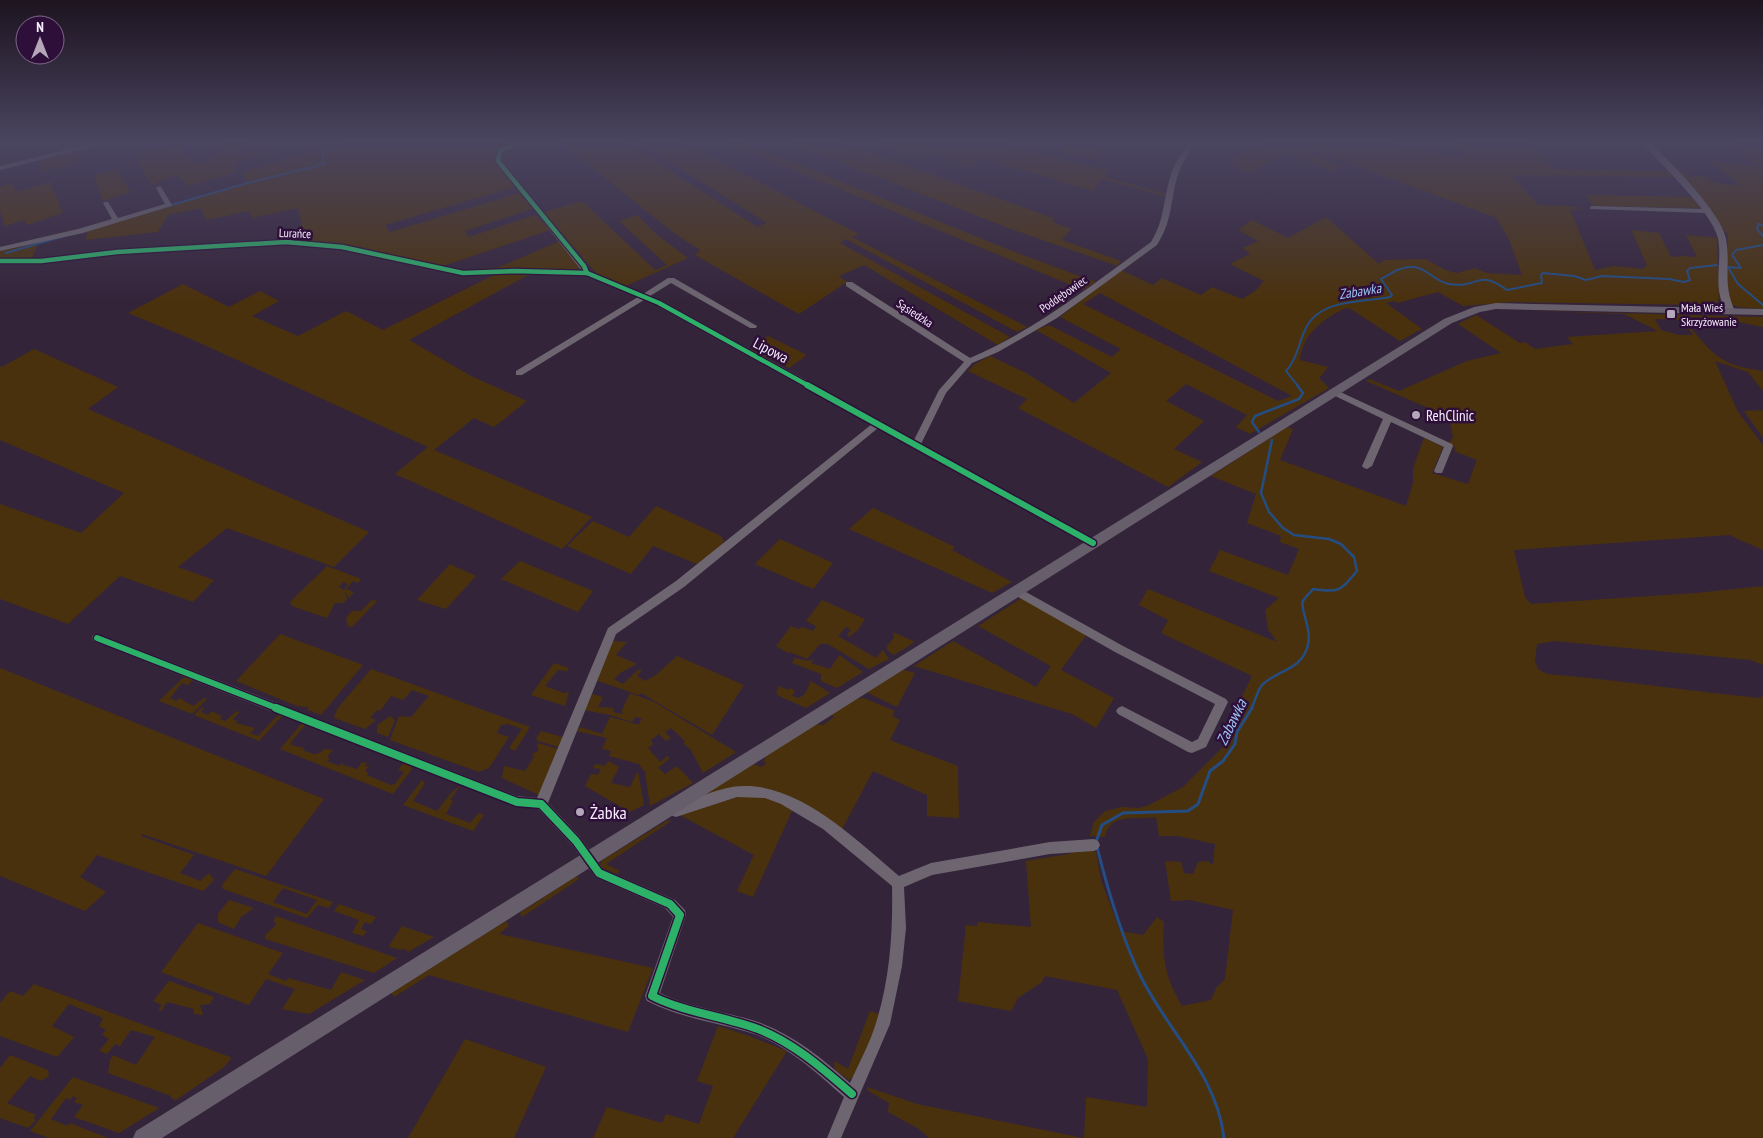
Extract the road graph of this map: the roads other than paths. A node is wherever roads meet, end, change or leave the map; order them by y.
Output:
1 (163, 195) edge
2 (526, 195) edge
3 (1169, 195) edge
4 (1692, 195) edge
5 (106, 203) dead end
6 (1592, 208) dead end
7 (1706, 211) junction
8 (116, 220) junction
9 (0, 249) edge
10 (0, 261) edge
11 (587, 273) junction
12 (849, 284) dead end
13 (646, 296) junction
14 (1730, 311) junction
15 (1763, 312) edge
16 (753, 326) dead end
17 (969, 362) junction
18 (519, 373) dead end
19 (1334, 392) junction
20 (1388, 418) junction
21 (879, 423) junction
22 (916, 444) junction
23 (1366, 466) dead end
24 (1439, 470) dead end
25 (1093, 543) junction
26 (1017, 591) junction
27 (97, 638) dead end
28 (1122, 711) dead end
29 (541, 804) junction
30 (668, 808) junction
31 (1094, 845) dead end
32 (588, 859) junction
33 (898, 883) junction
34 (852, 1094) junction
35 (143, 1138) edge
36 (834, 1138) edge

1 - 8 street
2 - 11 street
3 - 17 street, Poddębowiec
4 - 7 street
5 - 8 street
6 - 7 street
7 - 14 street
8 - 9 street
10 - 11 street, Lurańce
11 - 13 street, Lipowa
12 - 17 street, Sąsiedzka
13 - 16 street
13 - 18 street
13 - 21 street, Lipowa
14 - 15 main road
14 - 19 main road
17 - 22 street, Poddębowiec
19 - 20 street
19 - 25 main road
20 - 23 street
20 - 24 street
21 - 22 street, Lipowa
21 - 29 street
22 - 25 street, Lipowa
25 - 26 main road
26 - 28 street
26 - 30 main road
27 - 29 street
29 - 32 street
30 - 32 main road
30 - 33 street
31 - 33 street
32 - 34 street
32 - 35 main road
33 - 34 street
34 - 36 street

